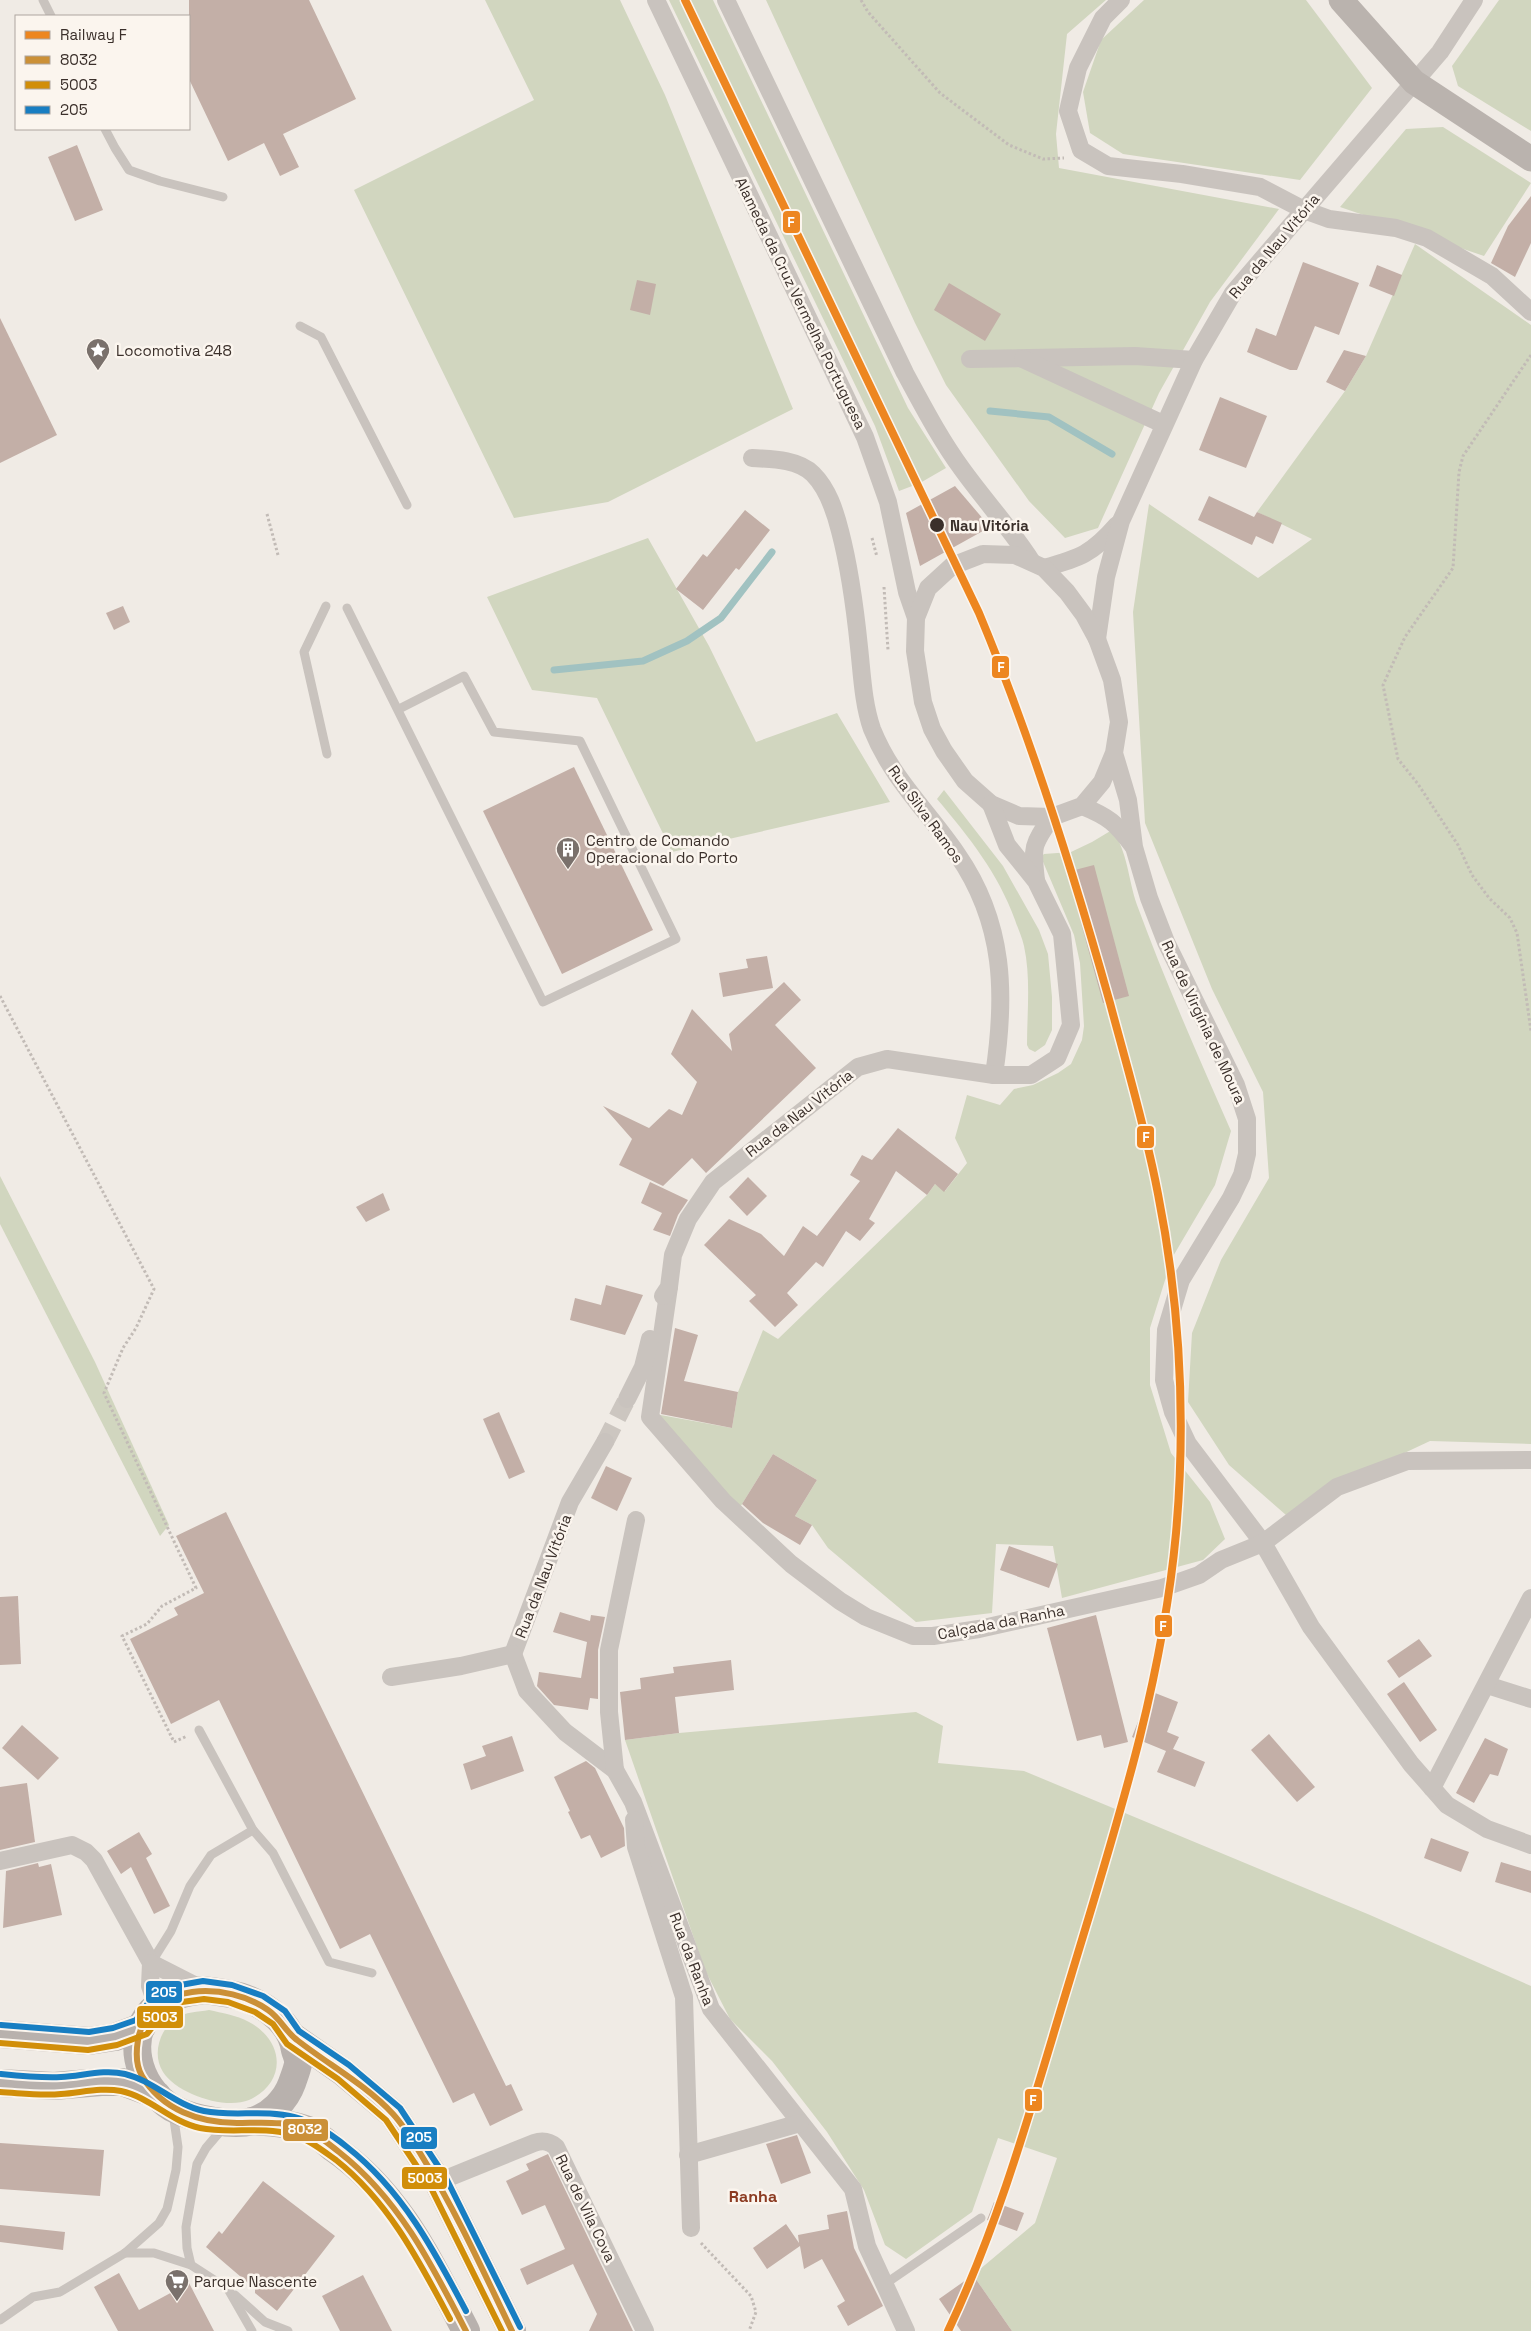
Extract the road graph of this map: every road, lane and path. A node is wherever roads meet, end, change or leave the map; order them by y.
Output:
1 (43, 0) edge
2 (656, 0) edge
3 (726, 0) edge
4 (861, 0) edge
5 (1121, 0) edge
6 (1341, 0) edge
7 (1474, 0) edge
8 (50, 15) edge
9 (1414, 82) junction
10 (106, 130) edge
11 (1081, 150) junction
12 (1531, 159) edge
13 (224, 197) dead end
14 (1304, 210) junction
15 (1531, 312) edge
16 (300, 326) dead end
17 (1531, 355) edge
18 (1019, 357) junction
19 (970, 359) dead end
20 (1194, 360) junction
21 (1163, 424) junction
22 (752, 458) dead end
23 (407, 505) dead end
24 (267, 514) dead end
25 (1121, 521) junction
26 (872, 538) dead end
27 (278, 555) dead end
28 (878, 562) dead end
29 (1038, 565) junction
30 (883, 585) dead end
31 (326, 606) dead end
32 (347, 608) dead end
33 (916, 618) junction
34 (1097, 639) junction
35 (888, 650) dead end
36 (398, 709) junction
37 (1114, 753) junction
38 (327, 754) dead end
39 (990, 804) junction
40 (1082, 806) junction
41 (1052, 817) junction
42 (1134, 847) junction
43 (1036, 881) junction
44 (0, 996) edge
45 (1531, 1031) edge
46 (994, 1075) junction
47 (669, 1287) junction
48 (627, 1399) tunnel mouth
49 (605, 1442) tunnel mouth
50 (1531, 1460) edge
51 (636, 1520) dead end
52 (1263, 1543) junction
53 (1531, 1598) edge
54 (513, 1654) junction
55 (391, 1677) dead end
56 (1487, 1685) junction
57 (1531, 1699) edge
58 (199, 1730) joint
59 (615, 1770) junction
60 (1432, 1788) junction
61 (633, 1802) junction
62 (253, 1830) junction
63 (1531, 1845) edge
64 (0, 1861) edge
65 (151, 1963) junction
66 (372, 1974) dead end
67 (204, 1990) junction
68 (149, 2016) junction
69 (0, 2034) edge
70 (293, 2037) junction
71 (0, 2083) edge
72 (164, 2102) junction
73 (240, 2122) junction
74 (800, 2123) junction
75 (688, 2155) junction
76 (438, 2182) junction
77 (981, 2218) dead end
78 (690, 2228) joint
79 (125, 2253) junction
80 (191, 2265) junction
81 (884, 2284) junction
82 (228, 2289) junction
83 (0, 2320) edge
84 (252, 2331) edge
85 (288, 2331) edge
86 (466, 2331) edge
87 (512, 2331) edge
88 (645, 2331) edge
89 (749, 2331) edge
90 (906, 2331) edge

1 - 8 lane
2 - 33 street, Alameda da Cruz Vermelha Portuguesa
3 - 29 street
4 - 11 path
5 - 11 street
6 - 9 street
7 - 9 street, Rua da Nau Vitória
9 - 12 street
9 - 14 street, Rua da Nau Vitória
10 - 13 lane
11 - 14 street
14 - 15 street
14 - 20 street, Rua da Nau Vitória
16 - 23 lane
17 - 45 path
18 - 19 street
18 - 20 street
18 - 21 street
20 - 21 street, Rua da Nau Vitória
21 - 25 street, Rua da Nau Vitória
22 - 46 street, Rua Silva Ramos
24 - 27 path
25 - 29 street, Rua da Nau Vitória
25 - 34 street, Rua da Nau Vitória
26 - 28 path
29 - 33 street
29 - 34 street
30 - 35 path
31 - 38 lane
32 - 36 lane
33 - 39 street
34 - 37 street
36 - 36 lane
37 - 40 street
37 - 42 street, Rua de Virgínia de Moura
39 - 41 street
39 - 43 street, Rua da Nau Vitória
40 - 41 street
40 - 42 street, Rua de Virgínia de Moura
41 - 43 street, Rua da Nau Vitória
42 - 52 street, Rua de Virgínia de Moura
43 - 46 street, Rua da Nau Vitória
44 - 58 path
46 - 47 street, Rua da Nau Vitória
47 - 48 street, Rua da Nau Vitória
47 - 52 street, Calçada da Ranha
49 - 54 street, Rua da Nau Vitória
50 - 52 street, Calçada da Ranha
51 - 59 street
52 - 60 street, Rua de Virgínia de Moura
53 - 56 street
54 - 55 street, Rua da Nau Vitória
54 - 59 street, Rua da Ranha
56 - 57 street
56 - 60 street
58 - 62 lane
59 - 61 street, Rua da Ranha
60 - 63 street, Rua de Virgínia de Moura
61 - 74 street, Rua da Ranha
61 - 75 street, Rua da Ranha
62 - 65 lane
62 - 66 lane
64 - 65 street
65 - 67 street
65 - 68 street
67 - 68 main road
67 - 70 main road
68 - 69 main road
68 - 72 main road
70 - 73 main road
70 - 76 main road
71 - 72 main road
72 - 73 main road
72 - 79 lane
73 - 80 lane
73 - 86 main road
74 - 75 street
74 - 81 street, Rua da Ranha
75 - 78 street, Rua da Ranha
76 - 87 main road
76 - 88 street, Rua de Vila Cova
77 - 81 lane
78 - 89 path
79 - 80 lane
79 - 83 lane
80 - 82 lane
81 - 90 street, Rua da Ranha
82 - 84 lane
82 - 85 lane

